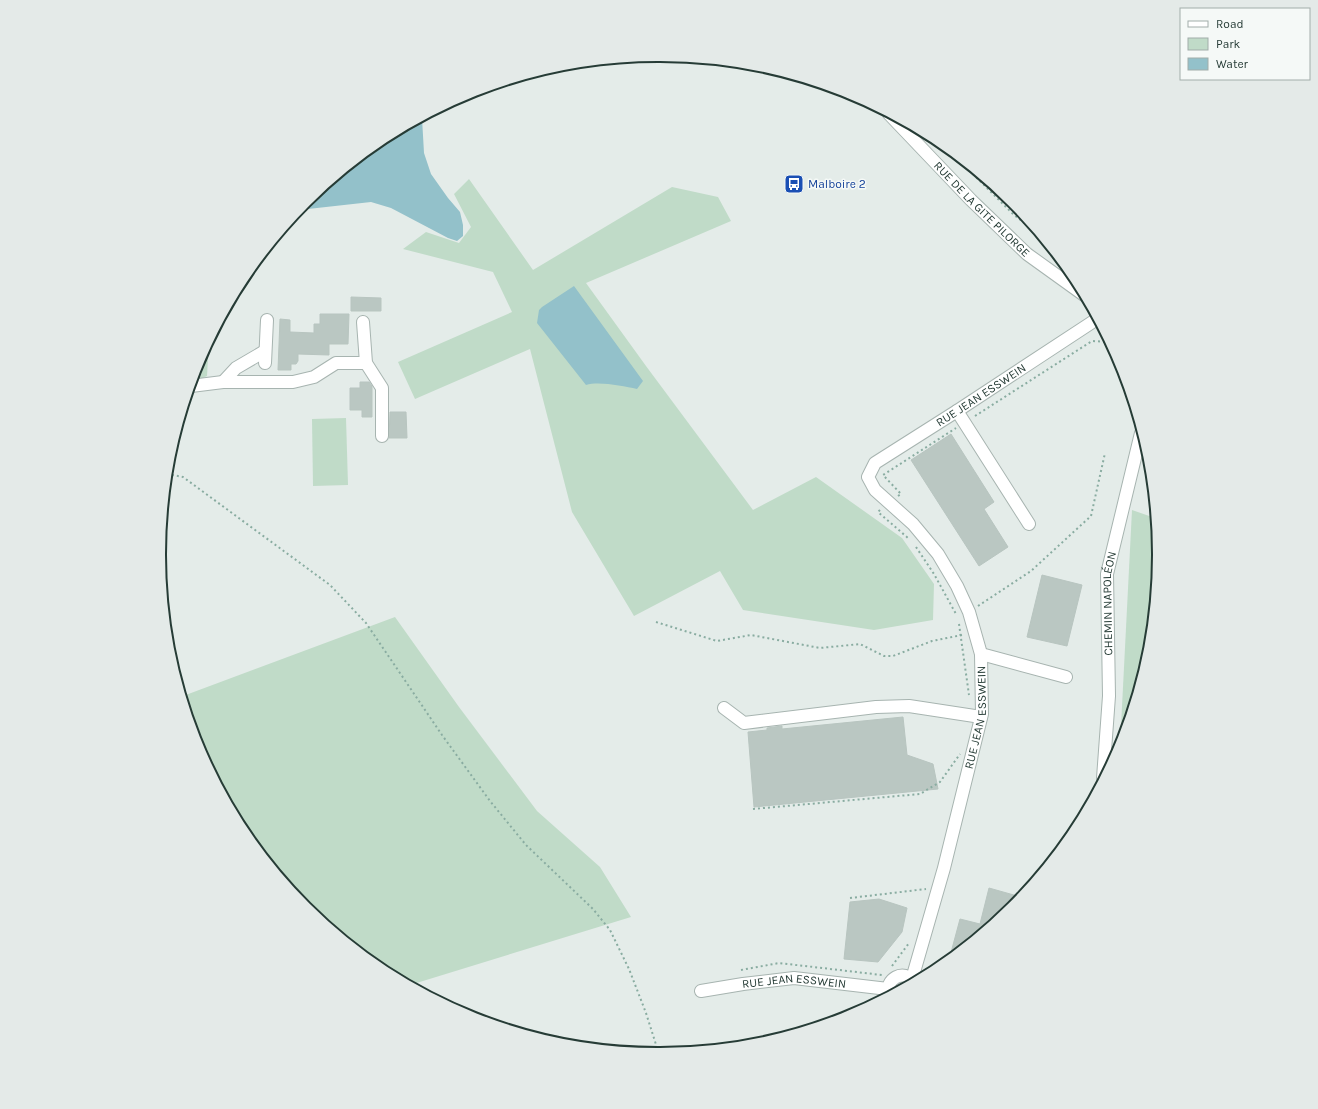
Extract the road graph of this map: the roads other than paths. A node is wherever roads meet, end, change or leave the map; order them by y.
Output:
1 (900, 125) edge
2 (1071, 286) edge
3 (267, 320) dead end
4 (363, 322) dead end
5 (1093, 322) edge
6 (366, 362) junction
7 (223, 382) junction
8 (197, 385) edge
9 (957, 411) junction
10 (382, 436) dead end
11 (1139, 445) edge
12 (1029, 524) dead end
13 (981, 654) junction
14 (1066, 677) dead end
15 (724, 708) dead end
16 (981, 717) junction
17 (1104, 765) edge
18 (915, 975) edge
19 (909, 978) edge
20 (889, 989) edge
21 (701, 991) dead end
22 (885, 991) edge

1 - 2 street, RUE DE LA GITE PILORGE
3 - 7 street
4 - 6 street
5 - 9 street, RUE JEAN ESSWEIN
6 - 7 street
6 - 10 street
7 - 8 street
9 - 12 street
9 - 13 street, RUE JEAN ESSWEIN
11 - 17 street, CHEMIN NAPOLÉON
13 - 14 street
13 - 16 street, RUE JEAN ESSWEIN
15 - 16 street
16 - 18 street, RUE JEAN ESSWEIN
19 - 20 street
21 - 22 street, RUE JEAN ESSWEIN

